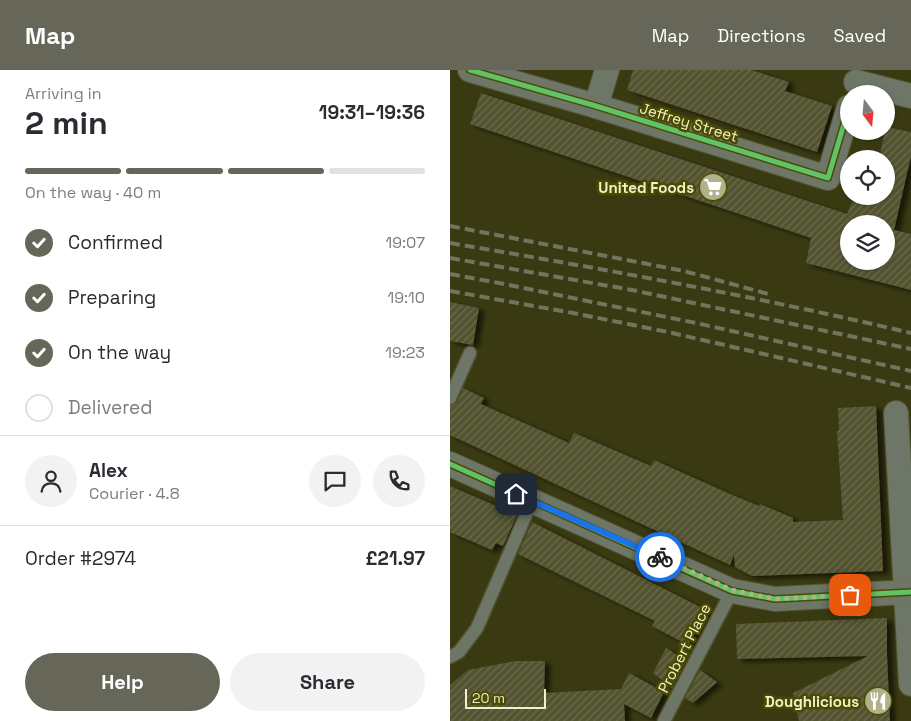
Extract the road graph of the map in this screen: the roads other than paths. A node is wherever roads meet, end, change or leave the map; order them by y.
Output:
1 (470, 70) edge
2 (607, 70) edge
3 (856, 82) edge
4 (911, 96) edge
5 (596, 106) junction
6 (840, 137) edge
7 (470, 353) dead end
8 (450, 398) edge
9 (896, 413) dead end
10 (450, 464) edge
11 (532, 501) junction
12 (732, 590) junction
13 (909, 592) edge
14 (450, 657) edge
15 (911, 684) edge
16 (664, 721) edge

1 - 5 street, Jeffrey Street
2 - 5 street
3 - 4 street
5 - 6 street, Jeffrey Street
7 - 8 lane
9 - 13 street
10 - 11 street
11 - 12 street
11 - 14 lane
12 - 13 street
12 - 16 lane, Probert Place
13 - 15 street

